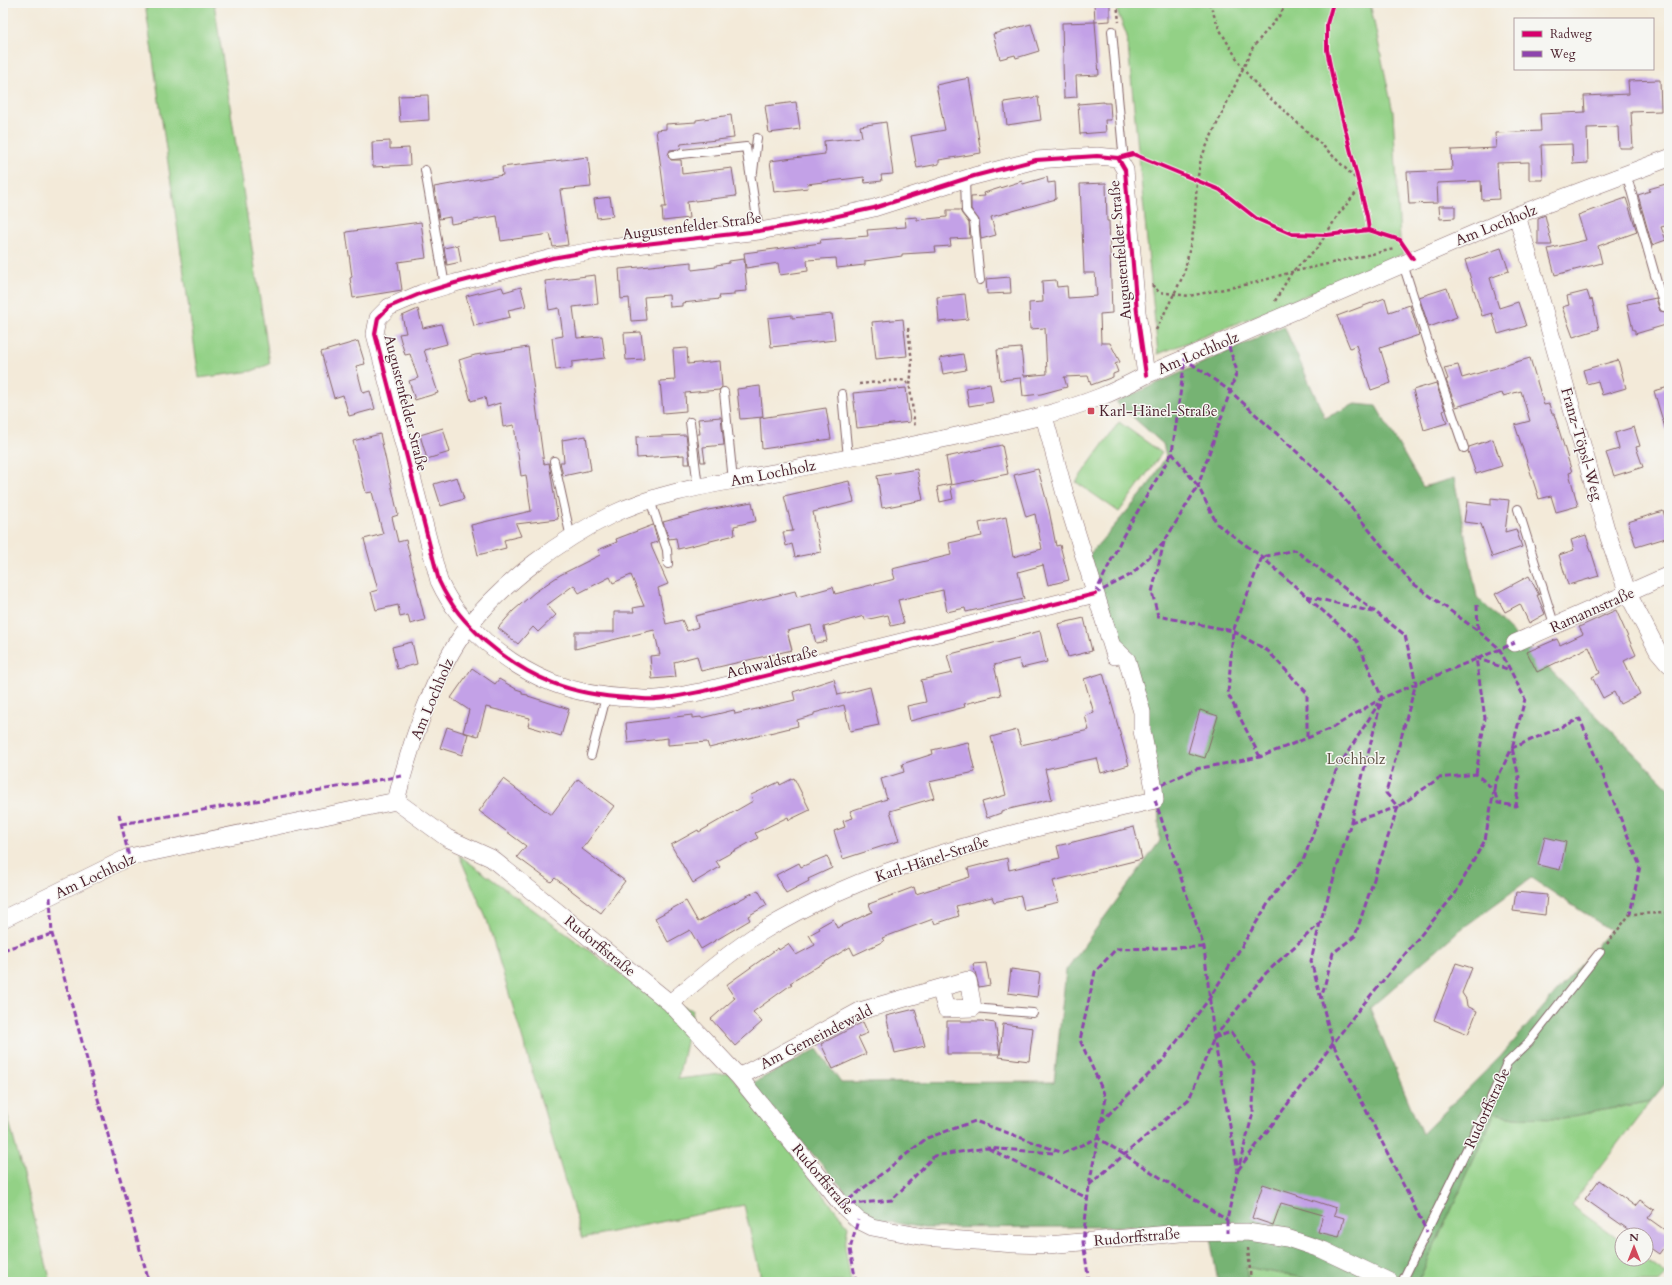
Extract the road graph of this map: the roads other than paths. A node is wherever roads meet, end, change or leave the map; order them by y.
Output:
1 (1112, 31) dead end
2 (756, 138) dead end
3 (673, 155) dead end
4 (1669, 158) edge
5 (425, 170) dead end
6 (1125, 170) junction
7 (1626, 173) junction
8 (965, 179) junction
9 (752, 185) junction
10 (1518, 215) junction
11 (759, 231) junction
12 (1407, 256) junction
13 (980, 280) dead end
14 (445, 286) junction
15 (1664, 306) dead end
16 (1146, 375) junction
17 (724, 392) dead end
18 (842, 394) dead end
19 (1044, 416) junction
20 (690, 422) dead end
21 (1464, 448) dead end
22 (848, 458) junction
23 (554, 461) dead end
24 (733, 481) junction
25 (698, 488) junction
26 (650, 500) junction
27 (1518, 509) dead end
28 (571, 538) junction
29 (668, 564) dead end
30 (1669, 575) edge
31 (1096, 594) junction
32 (1628, 594) junction
33 (469, 626) junction
34 (1555, 627) junction
35 (1515, 643) dead end
36 (1669, 664) edge
37 (606, 697) junction
38 (591, 756) dead end
39 (396, 801) junction
40 (3, 919) edge
41 (1600, 952) road end
42 (940, 988) junction
43 (670, 1003) junction
44 (973, 1008) junction
45 (1033, 1013) dead end
46 (739, 1077) junction
47 (1390, 1282) edge
48 (1402, 1282) edge

1 - 6 lane
2 - 9 lane
3 - 9 lane
4 - 7 street, Am Lochholz
5 - 14 lane
6 - 8 street, Augustenfelder Straße
6 - 16 street, Augustenfelder Straße
7 - 10 street, Am Lochholz
7 - 15 lane
8 - 11 street, Augustenfelder Straße
8 - 13 lane
9 - 11 lane
10 - 12 street, Am Lochholz
10 - 32 street, Franz-Töpsl-Weg
11 - 14 street, Augustenfelder Straße
12 - 16 street, Am Lochholz
12 - 21 lane
14 - 33 street, Augustenfelder Straße
16 - 19 street, Am Lochholz
17 - 24 lane
18 - 22 lane
19 - 22 street, Am Lochholz
19 - 31 street, Karl-Hänel-Straße
20 - 25 lane
22 - 24 street, Am Lochholz
23 - 28 lane
24 - 25 street, Am Lochholz
25 - 26 street, Am Lochholz
26 - 28 street, Am Lochholz
26 - 29 lane
27 - 34 lane
28 - 33 street, Am Lochholz
30 - 32 street, Ramannstraße
31 - 37 street, Achwaldstraße
31 - 43 street, Karl-Hänel-Straße
32 - 34 street, Ramannstraße
32 - 36 street, Franz-Töpsl-Weg
33 - 37 street, Achwaldstraße
33 - 39 street, Am Lochholz
34 - 35 street, Ramannstraße
37 - 38 lane
39 - 40 street, Am Lochholz
39 - 43 street, Rudorffstraße
41 - 48 lane, Rudorffstraße
42 - 44 street
42 - 44 street, Am Gemeindewald
42 - 46 street, Am Gemeindewald
43 - 46 street, Rudorffstraße
44 - 45 lane
46 - 47 street, Rudorffstraße

